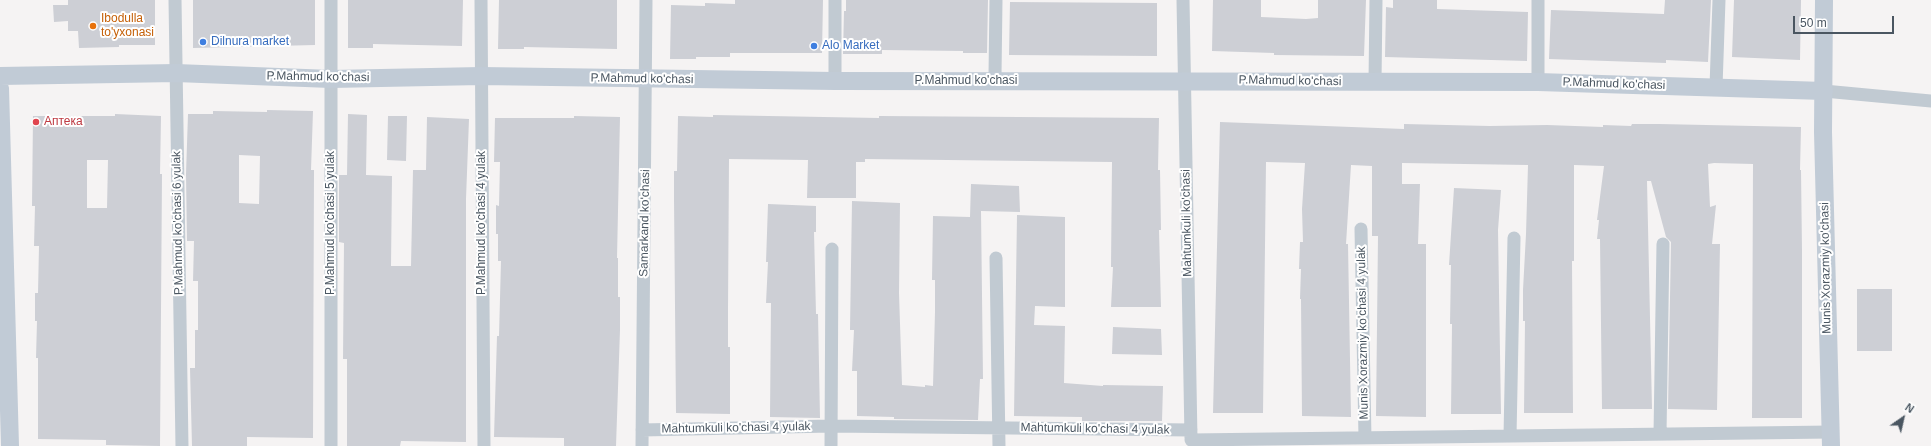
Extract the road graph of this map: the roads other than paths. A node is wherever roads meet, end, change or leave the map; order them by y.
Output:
1 (174, 0) edge
2 (331, 0) edge
3 (482, 0) edge
4 (646, 0) edge
5 (834, 0) edge
6 (996, 0) edge
7 (1183, 0) edge
8 (1376, 0) edge
9 (1538, 0) edge
10 (1719, 0) edge
11 (1824, 0) edge
12 (176, 73) junction
13 (0, 76) edge
14 (481, 76) junction
15 (331, 78) junction
16 (647, 79) junction
17 (1184, 80) junction
18 (835, 81) junction
19 (992, 81) junction
20 (1375, 82) junction
21 (1538, 82) junction
22 (1716, 87) junction
23 (0, 88) edge
24 (1824, 91) junction
25 (1931, 101) edge
26 (1362, 229) dead end
27 (1514, 238) dead end
28 (1663, 244) dead end
29 (832, 249) dead end
30 (996, 258) dead end
31 (831, 426) junction
32 (999, 428) junction
33 (642, 430) junction
34 (1660, 434) junction
35 (1510, 436) junction
36 (1364, 438) junction
37 (1191, 439) edge
38 (1831, 439) edge
39 (10, 446) edge
40 (182, 446) edge
41 (330, 446) edge
42 (484, 446) edge
43 (642, 446) edge
44 (832, 446) edge
45 (998, 446) edge

1 - 12 street, P.Mahmud ko'chasi 6 yulak
2 - 15 street, P.Mahmud ko'chasi 5 yulak
3 - 14 street, P.Mahmud ko'chasi 4 yulak
4 - 16 street, Samarkand ko'chasi
5 - 18 street
6 - 19 street
7 - 17 street, Mahtumkuli ko'chasi
8 - 20 street
9 - 21 street
10 - 22 street
11 - 24 street, Munis Xorazmiy ko'chasi
12 - 13 street, P.Mahmud ko'chasi
12 - 15 street, P.Mahmud ko'chasi
12 - 40 street, P.Mahmud ko'chasi 6 yulak
14 - 15 street, P.Mahmud ko'chasi
14 - 16 street, P.Mahmud ko'chasi
14 - 42 street, P.Mahmud ko'chasi 4 yulak
15 - 41 street, P.Mahmud ko'chasi 5 yulak
16 - 18 street, P.Mahmud ko'chasi
16 - 33 street, Samarkand ko'chasi
17 - 19 street, P.Mahmud ko'chasi
17 - 20 street, P.Mahmud ko'chasi
17 - 37 street, Mahtumkuli ko'chasi
18 - 19 street, P.Mahmud ko'chasi
20 - 21 street, P.Mahmud ko'chasi
21 - 22 street, P.Mahmud ko'chasi
22 - 24 street, P.Mahmud ko'chasi
23 - 39 street
24 - 25 street, P.Mahmud ko'chasi
24 - 38 street, Munis Xorazmiy ko'chasi
26 - 36 street, Munis Xorazmiy ko'chasi 4 yulak
27 - 35 street
28 - 34 street
29 - 31 street
30 - 32 street
31 - 32 street, Mahtumkuli ko'chasi 4 yulak
31 - 33 street, Mahtumkuli ko'chasi 4 yulak
31 - 44 street
32 - 37 street, Mahtumkuli ko'chasi 4 yulak
32 - 45 street
33 - 43 street, Samarkand ko'chasi
34 - 35 street, Munis Xorazmiy ko'chasi 4 yulak
34 - 38 street, Munis Xorazmiy ko'chasi 4 yulak
35 - 36 street, Munis Xorazmiy ko'chasi 4 yulak
36 - 37 street, Munis Xorazmiy ko'chasi 4 yulak

